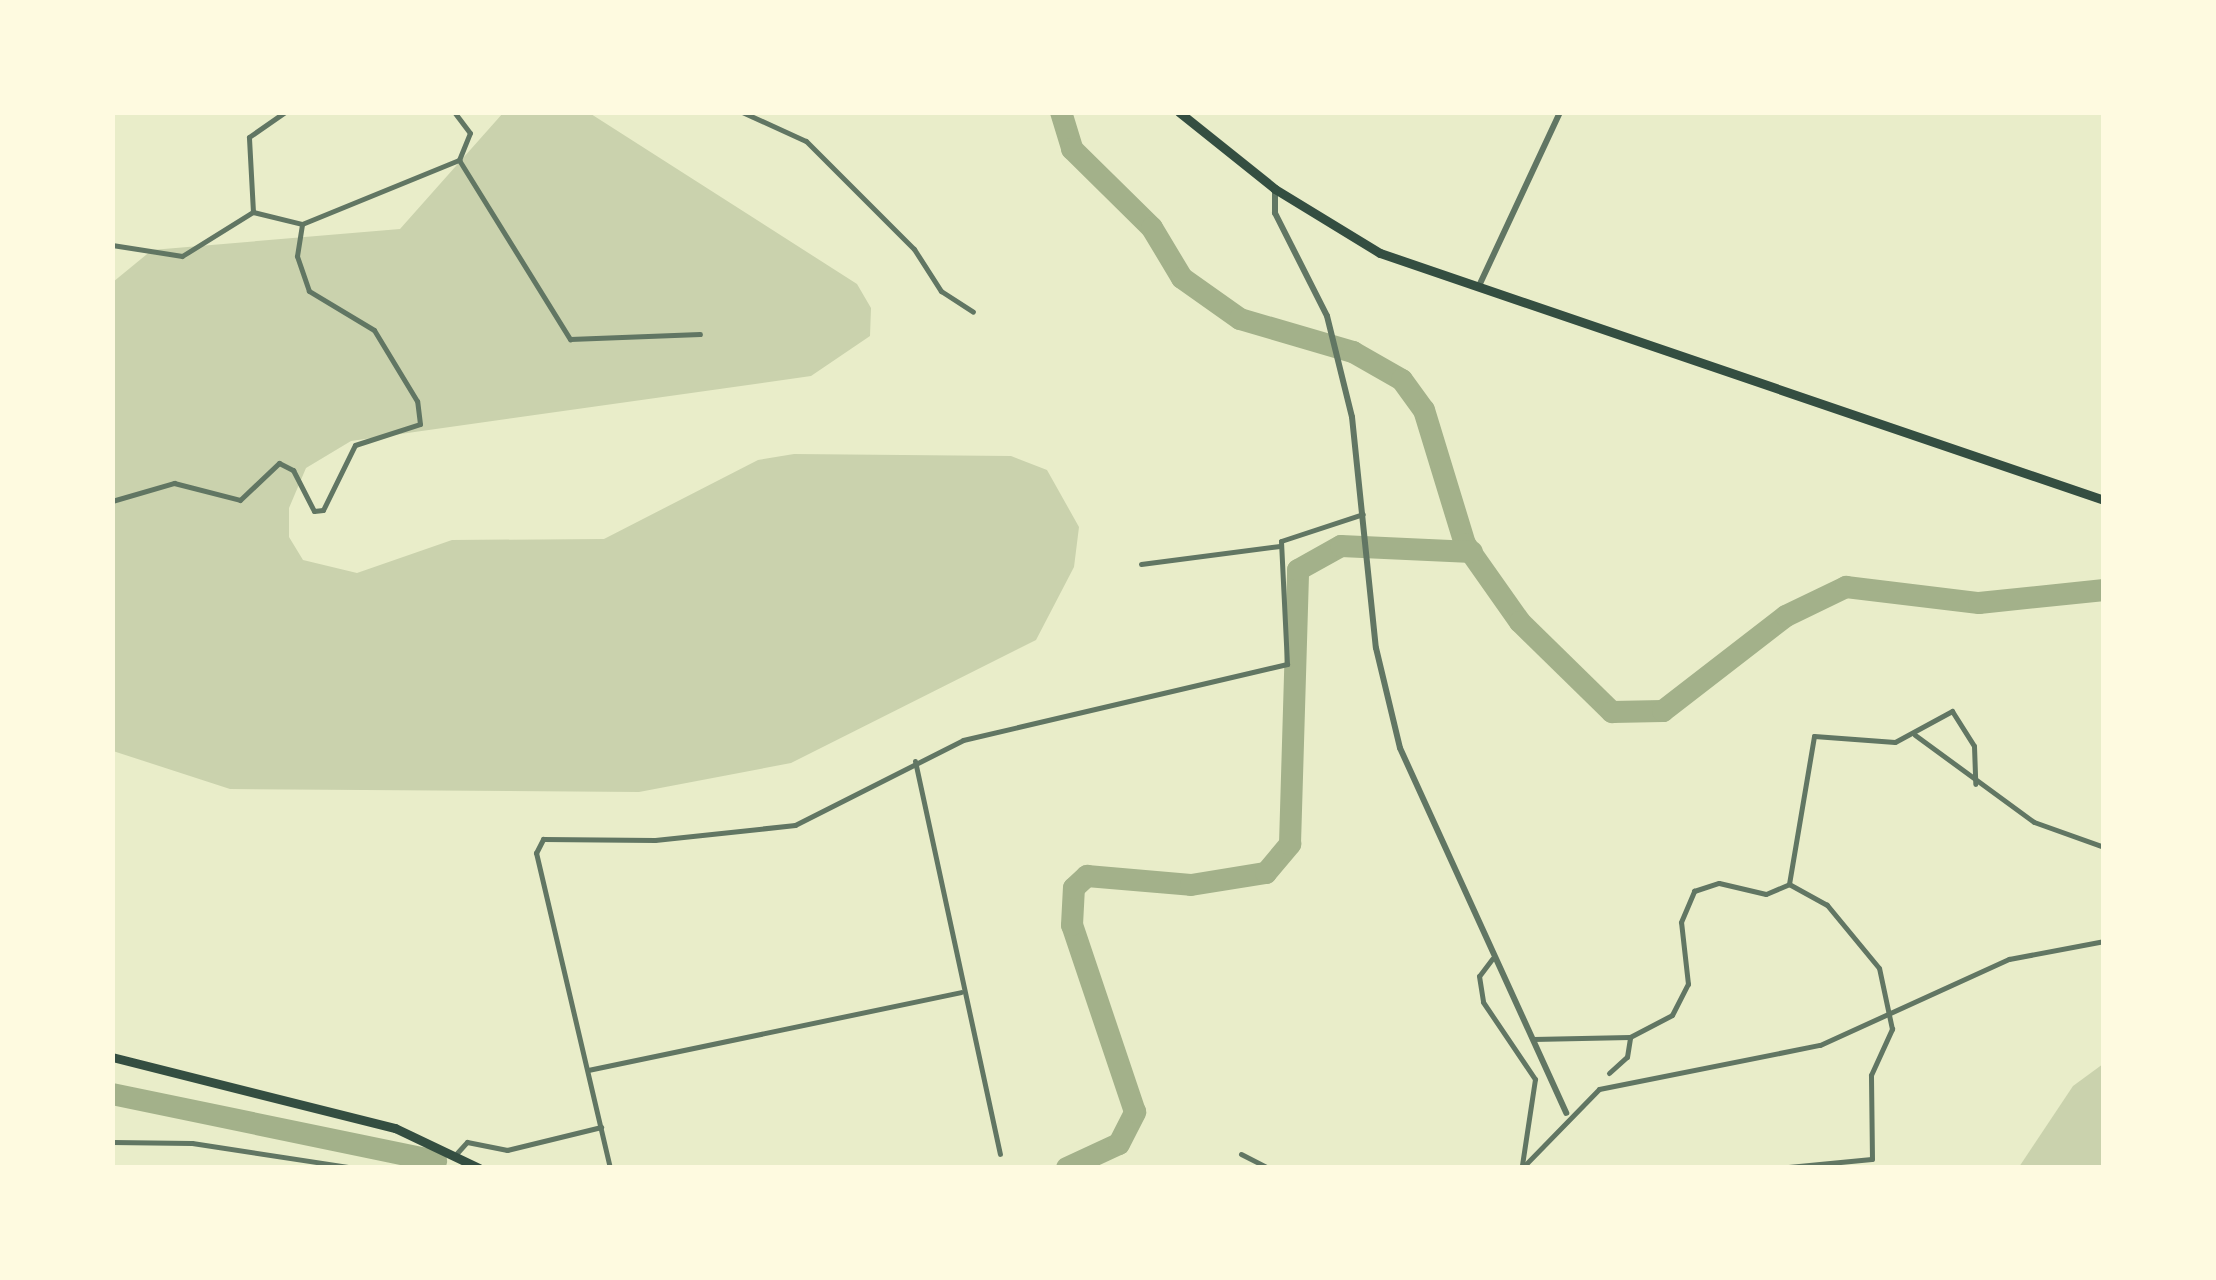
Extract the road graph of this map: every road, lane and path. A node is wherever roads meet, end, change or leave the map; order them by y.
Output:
1 (284, 112) edge
2 (454, 112) edge
3 (742, 112) edge
4 (1179, 112) edge
5 (1560, 112) edge
6 (459, 160) junction
7 (1275, 189) junction
8 (253, 212) junction
9 (302, 224) junction
10 (112, 245) edge
11 (1478, 289) junction
12 (972, 312) dead end
13 (700, 334) dead end
14 (2104, 500) edge
15 (112, 501) edge
16 (1364, 513) junction
17 (1280, 546) junction
18 (1141, 564) dead end
19 (1915, 734) junction
20 (915, 761) junction
21 (1975, 784) junction
22 (2104, 847) edge
23 (1790, 884) junction
24 (2104, 941) edge
25 (1492, 959) junction
26 (961, 992) junction
27 (1892, 1014) junction
28 (1630, 1038) junction
29 (1530, 1039) junction
30 (112, 1057) edge
31 (588, 1070) junction
32 (1609, 1073) dead end
33 (1566, 1113) junction
34 (601, 1127) junction
35 (112, 1142) edge
36 (458, 1154) junction
37 (1000, 1154) dead end
38 (1241, 1154) dead end
39 (1862, 1166) edge
40 (356, 1168) edge
41 (479, 1168) edge
42 (610, 1168) edge
43 (1268, 1168) edge
44 (1522, 1168) edge
45 (1778, 1168) edge

1 - 8 street
2 - 6 street
3 - 12 street
4 - 7 main road
5 - 11 street
6 - 9 street
6 - 13 street
7 - 11 main road
7 - 16 street
8 - 9 street
8 - 10 street
9 - 15 street
11 - 14 main road
16 - 17 street
16 - 25 street
17 - 18 street
17 - 20 street
19 - 21 street
19 - 21 street
19 - 23 street
20 - 26 street
20 - 31 street
21 - 22 street
23 - 27 street
23 - 28 street
24 - 27 street
25 - 29 street
25 - 44 street
26 - 31 street
26 - 37 street
27 - 33 street
27 - 39 street
28 - 29 street
28 - 32 street
29 - 33 street
30 - 36 main road
31 - 34 street
33 - 44 street
34 - 36 street
34 - 42 street
35 - 40 street
36 - 41 main road
38 - 43 street
39 - 45 street

